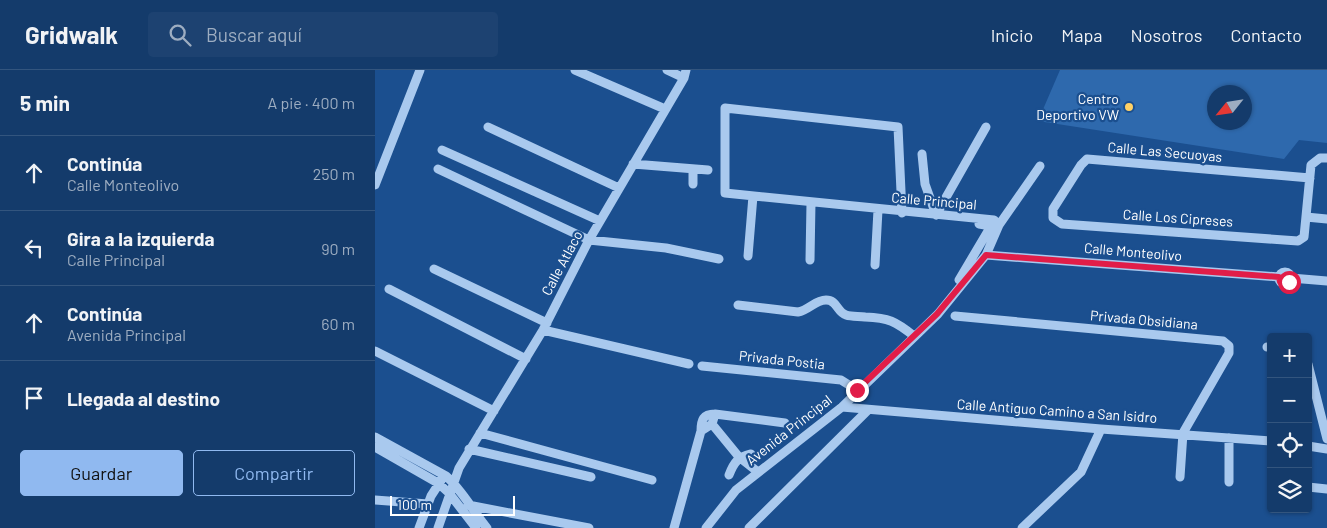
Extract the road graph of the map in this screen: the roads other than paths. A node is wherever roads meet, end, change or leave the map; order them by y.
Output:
1 (420, 70) edge
2 (575, 70) edge
3 (667, 70) edge
4 (685, 74) edge
5 (665, 109) junction
6 (488, 127) dead end
7 (986, 127) dead end
8 (442, 150) dead end
9 (922, 154) dead end
10 (1327, 158) edge
11 (633, 164) junction
12 (1040, 166) dead end
13 (438, 168) dead end
14 (693, 169) junction
15 (708, 170) dead end
16 (1310, 178) junction
17 (693, 184) dead end
18 (375, 185) edge
19 (619, 188) junction
20 (753, 196) junction
21 (811, 203) junction
22 (941, 205) dead end
23 (878, 212) junction
24 (902, 213) junction
25 (936, 215) junction
26 (1306, 217) junction
27 (1053, 218) joint
28 (1327, 219) edge
29 (600, 222) junction
30 (999, 225) junction
31 (589, 240) junction
32 (986, 255) junction
33 (748, 256) dead end
34 (719, 259) dead end
35 (810, 260) dead end
36 (875, 266) dead end
37 (434, 269) dead end
38 (959, 280) dead end
39 (1327, 281) edge
40 (389, 289) dead end
41 (737, 305) dead end
42 (955, 316) dead end
43 (545, 326) junction
44 (914, 336) junction
45 (375, 351) edge
46 (526, 359) junction
47 (689, 364) dead end
48 (702, 366) dead end
49 (1312, 378) edge
50 (857, 390) junction
51 (842, 407) junction
52 (868, 410) junction
53 (494, 411) junction
54 (715, 414) junction
55 (785, 422) dead end
56 (712, 424) junction
57 (1101, 429) junction
58 (701, 430) junction
59 (1183, 433) junction
60 (479, 434) junction
61 (375, 438) edge
62 (1229, 438) junction
63 (1327, 438) edge
64 (1267, 441) edge
65 (1312, 447) edge
66 (375, 448) edge
67 (469, 449) junction
68 (1327, 449) edge
69 (745, 457) junction
70 (459, 468) junction
71 (758, 472) junction
72 (729, 475) dead end
73 (446, 476) junction
74 (591, 477) dead end
75 (1180, 478) dead end
76 (652, 480) dead end
77 (1229, 482) dead end
78 (438, 483) junction
79 (455, 483) junction
80 (1312, 487) edge
81 (1327, 489) edge
82 (449, 493) junction
83 (375, 500) edge
84 (428, 504) junction
85 (468, 505) junction
86 (419, 528) edge
87 (438, 528) edge
88 (477, 528) edge
89 (487, 528) edge
90 (589, 528) edge
91 (674, 528) edge
92 (706, 528) edge
93 (749, 528) edge
94 (1022, 528) edge

1 - 18 street
2 - 5 street
3 - 4 street
4 - 5 street, Calle Atlaco
5 - 11 street, Calle Atlaco
6 - 19 street
7 - 25 street
8 - 29 street
9 - 25 street
10 - 16 street
11 - 14 street
11 - 19 street, Calle Atlaco
12 - 30 street
13 - 31 street
14 - 15 street
14 - 17 street
16 - 26 street
16 - 27 street, Calle Las Secuoyas
19 - 29 street, Calle Atlaco
20 - 21 street, Calle Principal
20 - 24 street, Calle Principal
20 - 33 street
21 - 23 street, Calle Principal
21 - 35 street
22 - 25 street
23 - 24 street, Calle Principal
23 - 36 street
23 - 38 street
24 - 25 street, Calle Principal
25 - 30 street, Calle Principal
26 - 27 street, Calle Los Cipreses
26 - 28 street
29 - 31 street, Calle Atlaco
30 - 32 street
31 - 34 street
31 - 43 street, Calle Atlaco
32 - 39 street, Calle Monteolivo
32 - 44 street
37 - 43 street
40 - 46 street
41 - 44 street
42 - 59 street, Privada Obsidiana
43 - 46 street, Calle Atlaco
43 - 47 street
44 - 50 street, Avenida Principal
45 - 53 street
46 - 53 street, Calle Atlaco
48 - 50 street, Privada Postia
49 - 63 street
50 - 51 street, Avenida Principal
51 - 52 street, Calle Antiguo Camino a San Isidro
51 - 71 street, Avenida Principal
52 - 57 street, Calle Antiguo Camino a San Isidro
52 - 93 street
53 - 60 street, Calle Atlaco
54 - 55 street
54 - 56 street
54 - 58 street
56 - 58 street
56 - 69 street
57 - 59 street, Calle Antiguo Camino a San Isidro
57 - 94 street
58 - 91 street
59 - 62 street, Calle Antiguo Camino a San Isidro
59 - 75 street
60 - 67 street, Calle Atlaco
60 - 76 street
61 - 73 street
62 - 64 street, Calle Antiguo Camino a San Isidro
62 - 77 street
65 - 68 street
66 - 78 street
67 - 70 street, Calle Atlaco
67 - 74 street
69 - 71 street
69 - 72 street
70 - 73 street
70 - 79 street, Calle Atlaco
71 - 92 street, Avenida Principal
73 - 78 street
73 - 79 street
78 - 82 street
78 - 84 street
79 - 82 street, Calle Atlaco
79 - 85 street
80 - 81 street
82 - 87 street, Calle Atlaco
82 - 88 street
83 - 84 street
84 - 86 street
85 - 89 street
85 - 90 street

